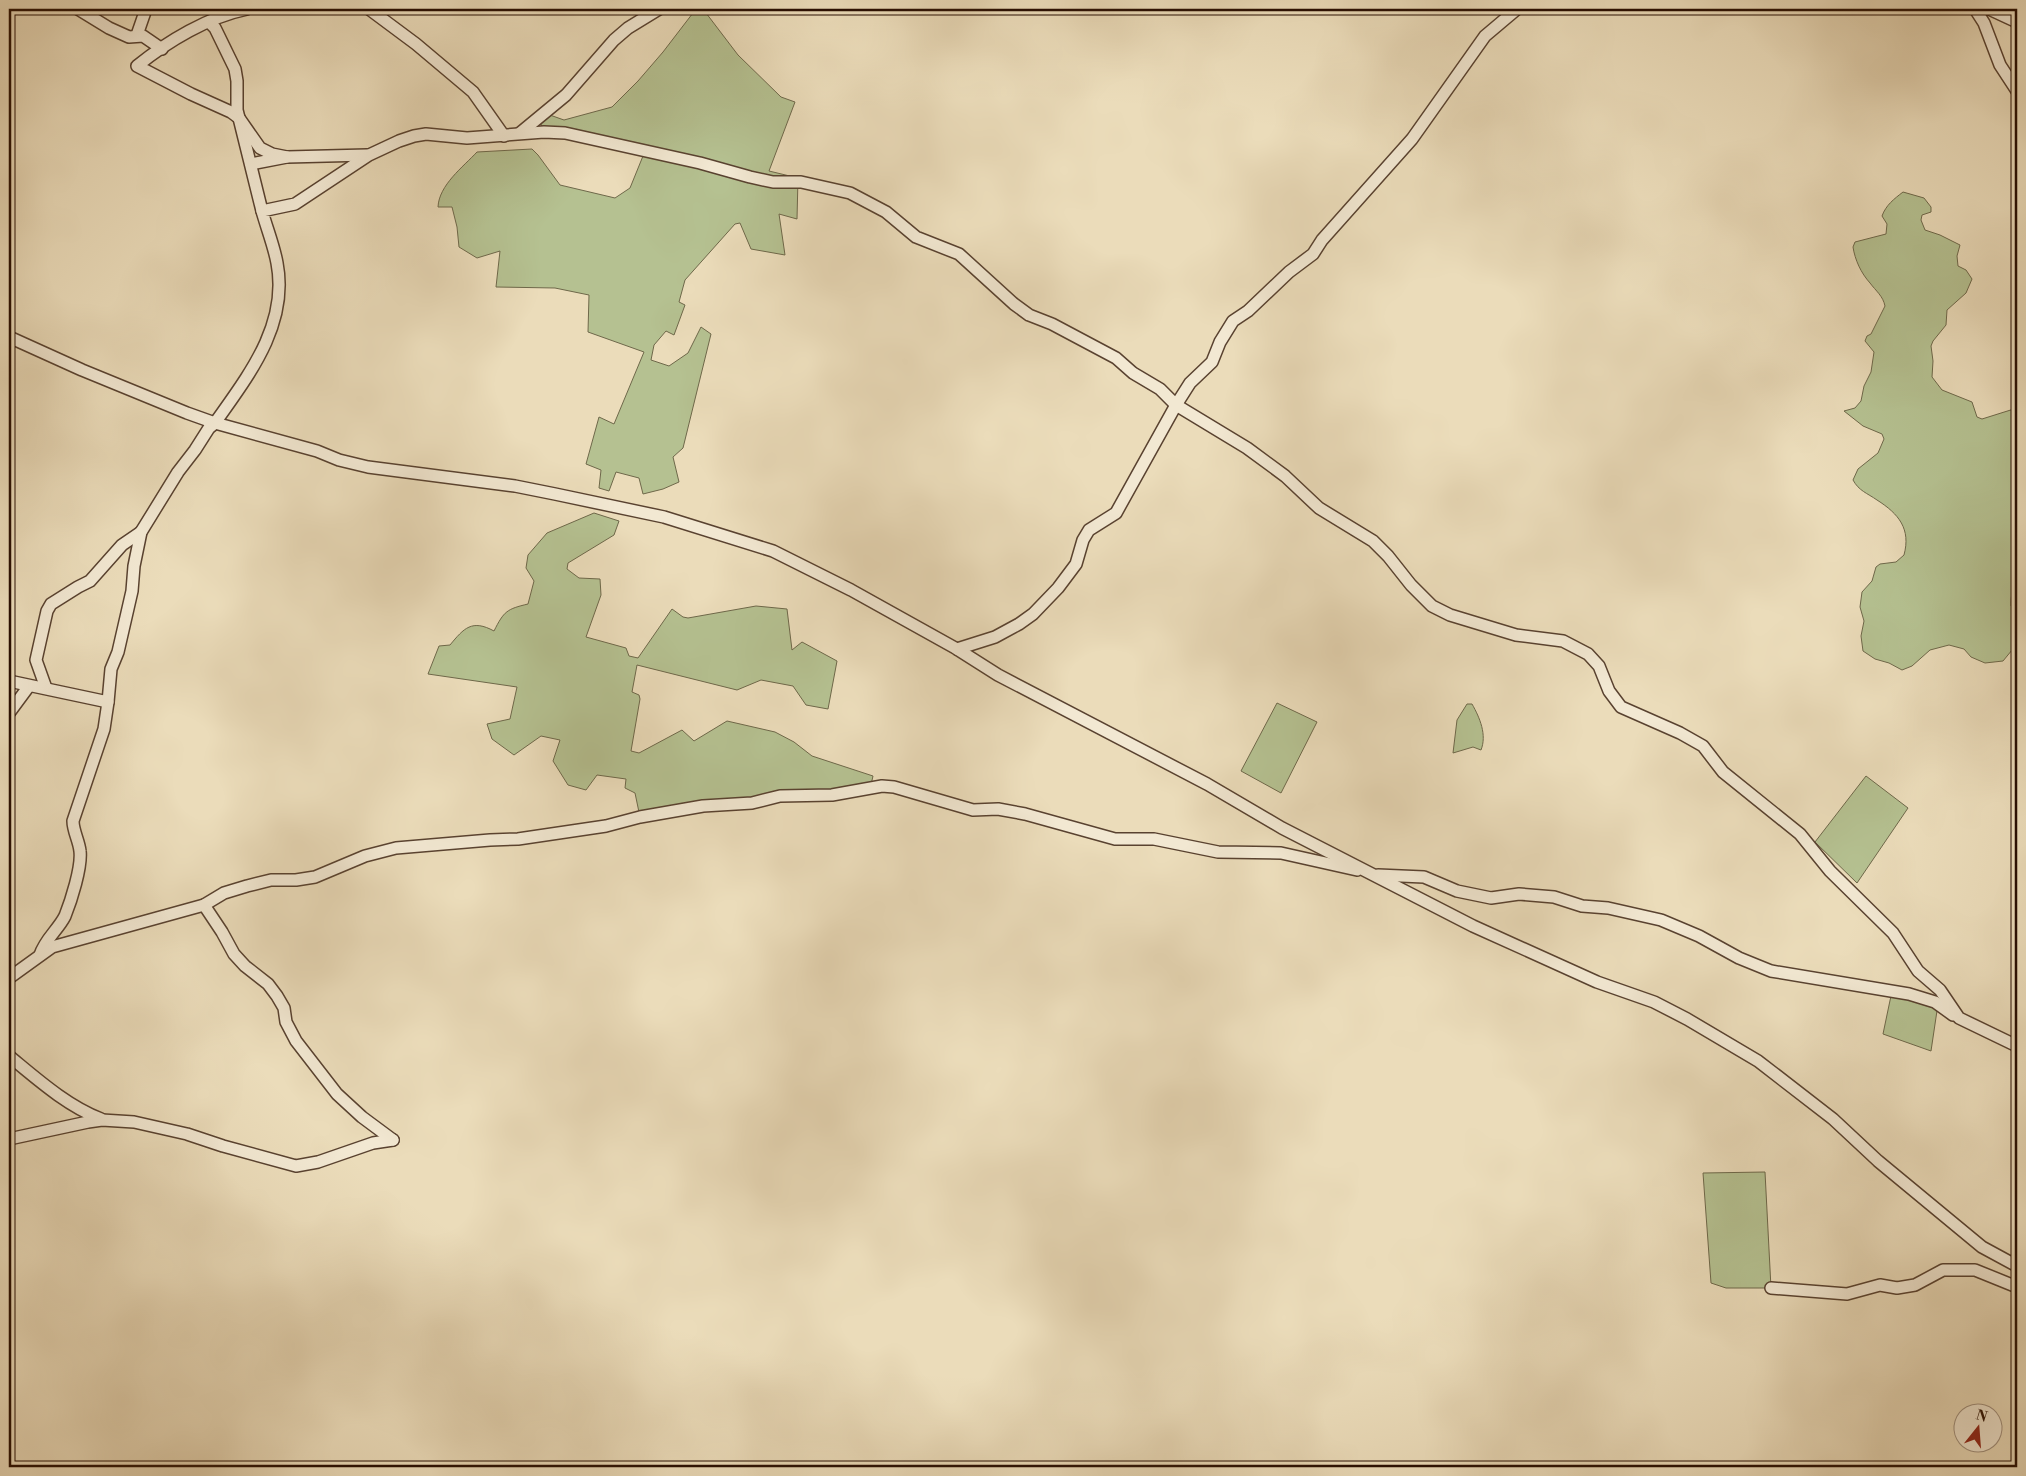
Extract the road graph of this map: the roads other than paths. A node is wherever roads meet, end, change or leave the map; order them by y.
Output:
1 (78, 9) edge
2 (146, 9) edge
3 (247, 9) edge
4 (370, 9) edge
5 (659, 9) edge
6 (1517, 9) edge
7 (1975, 9) edge
8 (1990, 9) edge
9 (222, 13) edge
10 (209, 22) junction
11 (2017, 22) edge
12 (137, 35) junction
13 (162, 49) junction
14 (2017, 92) edge
15 (239, 118) junction
16 (519, 134) junction
17 (504, 136) junction
18 (369, 155) junction
19 (287, 157) junction
20 (251, 164) junction
21 (262, 212) junction
22 (9, 337) edge
23 (1176, 405) junction
24 (215, 423) junction
25 (141, 532) junction
26 (957, 649) junction
27 (9, 681) edge
28 (29, 686) junction
29 (46, 688) junction
30 (108, 702) junction
31 (9, 713) edge
32 (1375, 874) junction
33 (204, 904) junction
34 (40, 955) junction
35 (9, 978) edge
36 (1959, 1018) junction
37 (2017, 1046) edge
38 (9, 1056) edge
39 (102, 1120) junction
40 (9, 1139) edge
41 (2017, 1266) edge
42 (2017, 1287) edge
43 (1772, 1288) dead end

1 - 12 street
2 - 12 street
3 - 9 street
4 - 17 street
5 - 16 street
6 - 23 street
7 - 14 street
8 - 11 street
9 - 10 street
10 - 13 street
10 - 15 street
12 - 13 street
13 - 15 street
15 - 19 street
15 - 20 street
16 - 17 street
16 - 23 street
17 - 18 street
18 - 19 street
18 - 21 street
19 - 20 street
20 - 21 street
21 - 24 street
22 - 24 street
23 - 26 street
23 - 36 street
24 - 25 street
24 - 26 street
25 - 29 street
25 - 30 street
26 - 32 street
27 - 28 street
28 - 29 street
28 - 31 street
29 - 30 street
30 - 34 street
32 - 33 street
32 - 36 street
32 - 41 street
33 - 34 street
33 - 39 street
34 - 35 street
36 - 37 street
38 - 39 street
39 - 40 street
42 - 43 street

